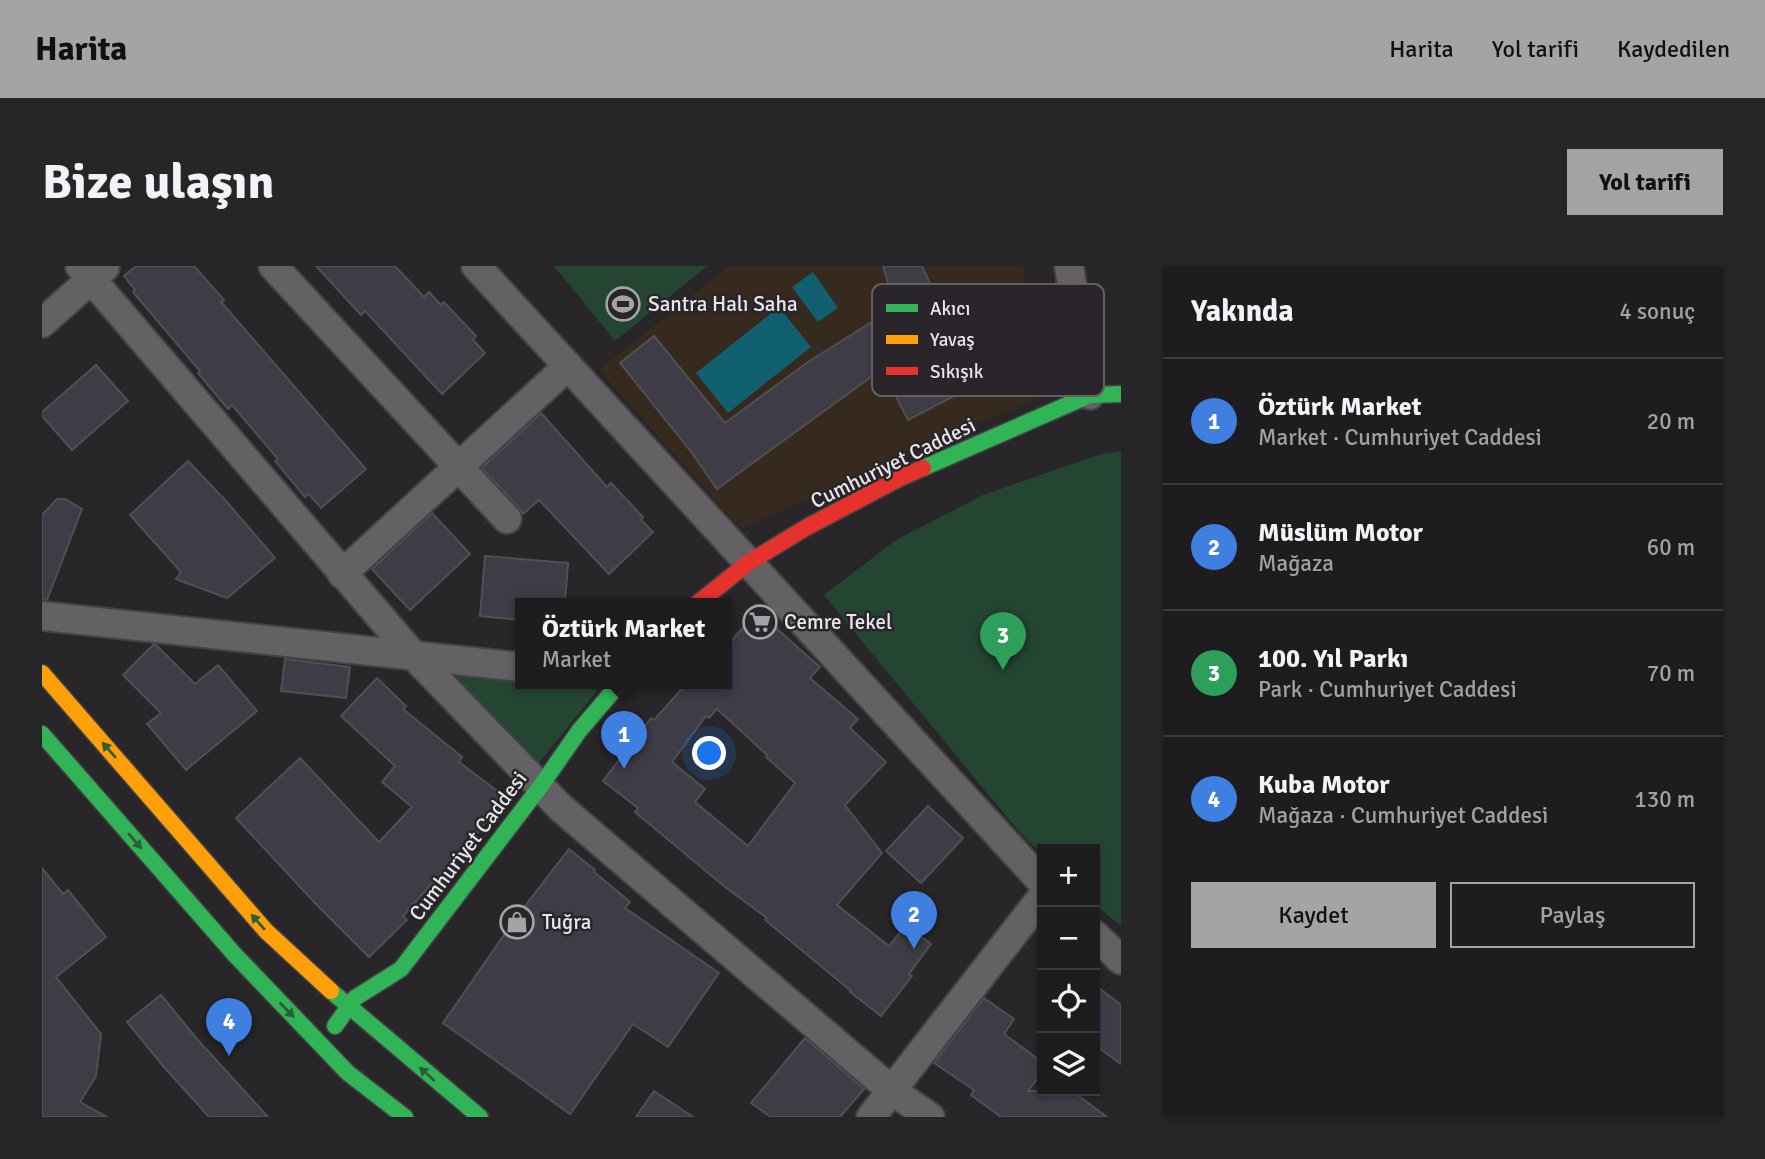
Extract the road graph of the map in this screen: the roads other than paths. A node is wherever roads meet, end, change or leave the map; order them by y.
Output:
1 (273, 266) edge
2 (476, 266) edge
3 (1069, 266) edge
4 (93, 270) edge
5 (1072, 284) edge
6 (42, 323) edge
7 (568, 366) junction
8 (1088, 396) edge
9 (459, 466) junction
10 (507, 519) dead end
11 (748, 563) junction
12 (342, 574) junction
13 (704, 598) edge
14 (42, 616) edge
15 (413, 655) junction
16 (515, 666) edge
17 (42, 673) edge
18 (615, 689) edge
19 (42, 734) edge
20 (540, 787) junction
21 (1037, 877) edge
22 (1037, 903) edge
23 (1100, 940) edge
24 (1121, 960) edge
25 (401, 969) junction
26 (394, 995) dead end
27 (348, 1007) junction
28 (321, 1045) junction
29 (891, 1090) junction
30 (373, 1092) junction
31 (363, 1108) dead end
32 (405, 1117) edge
33 (480, 1117) edge
34 (871, 1117) edge
35 (930, 1117) edge

1 - 9 street
2 - 7 street
3 - 5 street
4 - 6 street
4 - 12 street
7 - 9 street
7 - 11 street
8 - 11 street, Cumhuriyet Caddesi
9 - 10 street
9 - 12 street
11 - 13 street, Cumhuriyet Caddesi
11 - 21 street
12 - 15 street
14 - 15 street
15 - 16 street
15 - 20 street
27 -> 17 street
18 - 20 street, Cumhuriyet Caddesi
19 -> 28 street
20 - 25 street, Cumhuriyet Caddesi
20 - 29 street
22 - 29 street
23 - 24 street
25 - 26 street, Cumhuriyet Caddesi
25 - 27 street, Cumhuriyet Caddesi
27 - 28 street, Cumhuriyet Caddesi
33 -> 27 street
28 - 30 street
29 - 34 street
29 - 35 street
30 - 31 street
30 - 32 street

